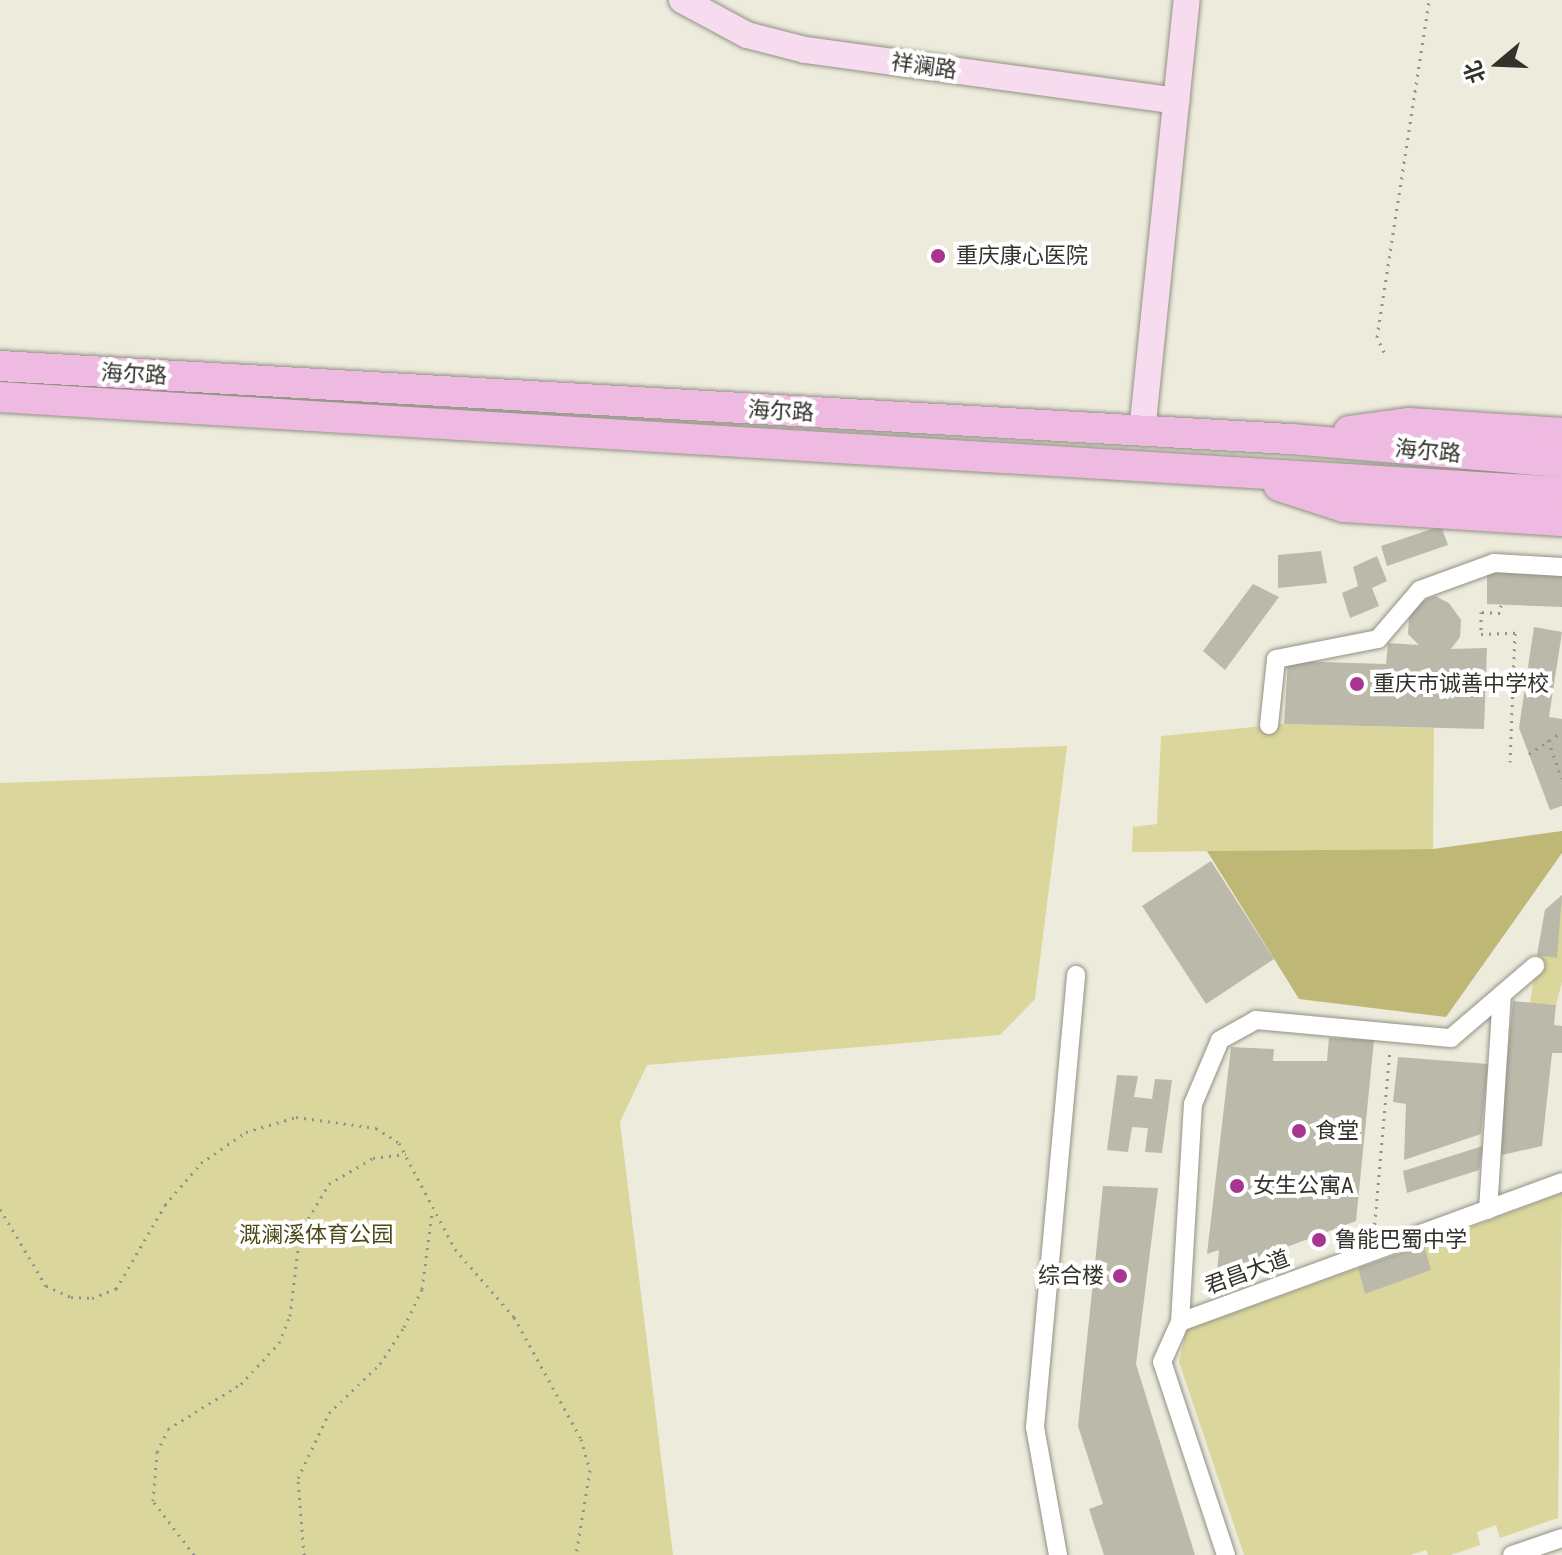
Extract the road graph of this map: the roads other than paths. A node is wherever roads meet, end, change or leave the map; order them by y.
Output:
1 (682, 0) edge
2 (1187, 0) edge
3 (1177, 101) junction
4 (0, 366) edge
5 (0, 397) edge
6 (1142, 432) junction
7 (1559, 468) edge
8 (1239, 473) junction
9 (1562, 521) edge
10 (1562, 567) edge
11 (1269, 725) dead end
12 (1535, 966) dead end
13 (1076, 975) dead end
14 (1502, 994) junction
15 (1562, 1182) edge
16 (1488, 1210) junction
17 (1180, 1322) junction
18 (1562, 1538) edge
19 (1058, 1555) edge
20 (1226, 1555) edge
21 (1512, 1555) edge

1 - 3 street, 祥澜路
2 - 3 street
3 - 6 street
4 - 6 main road, 海尔路
5 - 8 main road, 海尔路
6 - 7 main road, 海尔路
7 - 8 main road, 海尔路
8 - 9 main road
10 - 11 street
12 - 14 street
13 - 19 street
14 - 16 street
14 - 17 street
15 - 16 street, 君昌大道
16 - 17 street, 君昌大道
17 - 20 street
18 - 21 street

